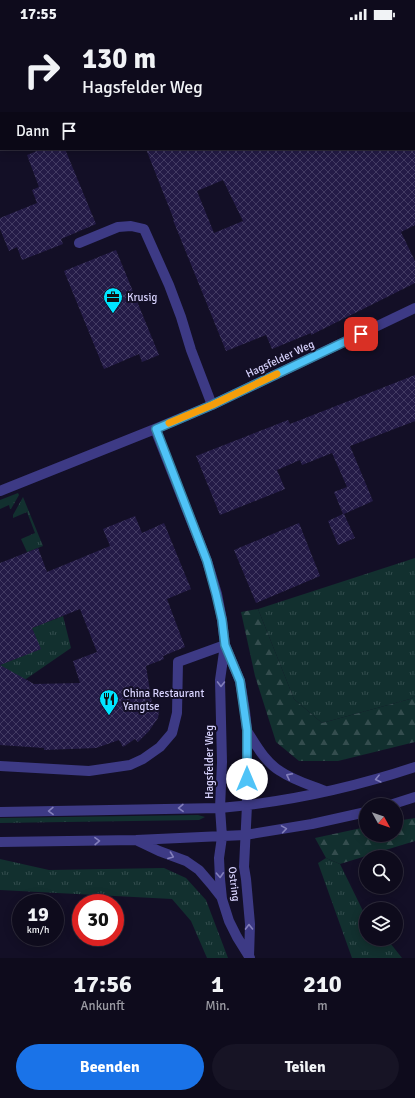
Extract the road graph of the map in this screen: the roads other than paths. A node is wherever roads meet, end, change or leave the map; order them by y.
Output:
1 (79, 242) dead end
2 (415, 308) edge
3 (212, 405) junction
4 (156, 429) junction
5 (0, 491) edge
6 (225, 645) junction
7 (247, 730) junction
8 (0, 766) edge
9 (415, 767) edge
10 (325, 791) junction
11 (415, 797) edge
12 (403, 801) edge
13 (247, 805) junction
14 (220, 808) junction
15 (0, 812) edge
16 (359, 814) edge
17 (245, 835) junction
18 (222, 837) junction
19 (136, 840) junction
20 (0, 842) edge
21 (222, 899) junction
22 (249, 958) edge

1 - 3 street
2 - 3 street, Hagsfelder Weg
3 - 4 street, Hagsfelder Weg
4 - 5 street, Hagsfelder Weg
4 - 6 street, Hagsfelder Weg
6 - 7 street, Hagsfelder Weg
6 - 8 street
6 -> 14 street, Hagsfelder Weg
10 -> 7 street
7 - 13 street, Hagsfelder Weg
9 -> 10 street
10 - 13 street
11 - 12 street
13 - 14 street
13 - 17 street, Ostring
14 -> 15 street
14 - 18 street, Ostring
17 -> 16 street
17 - 18 street
22 -> 17 street, Ostring
18 - 19 street
18 -> 21 street, Ostring
20 -> 19 street
19 -> 21 street
21 - 22 street, Ostring

